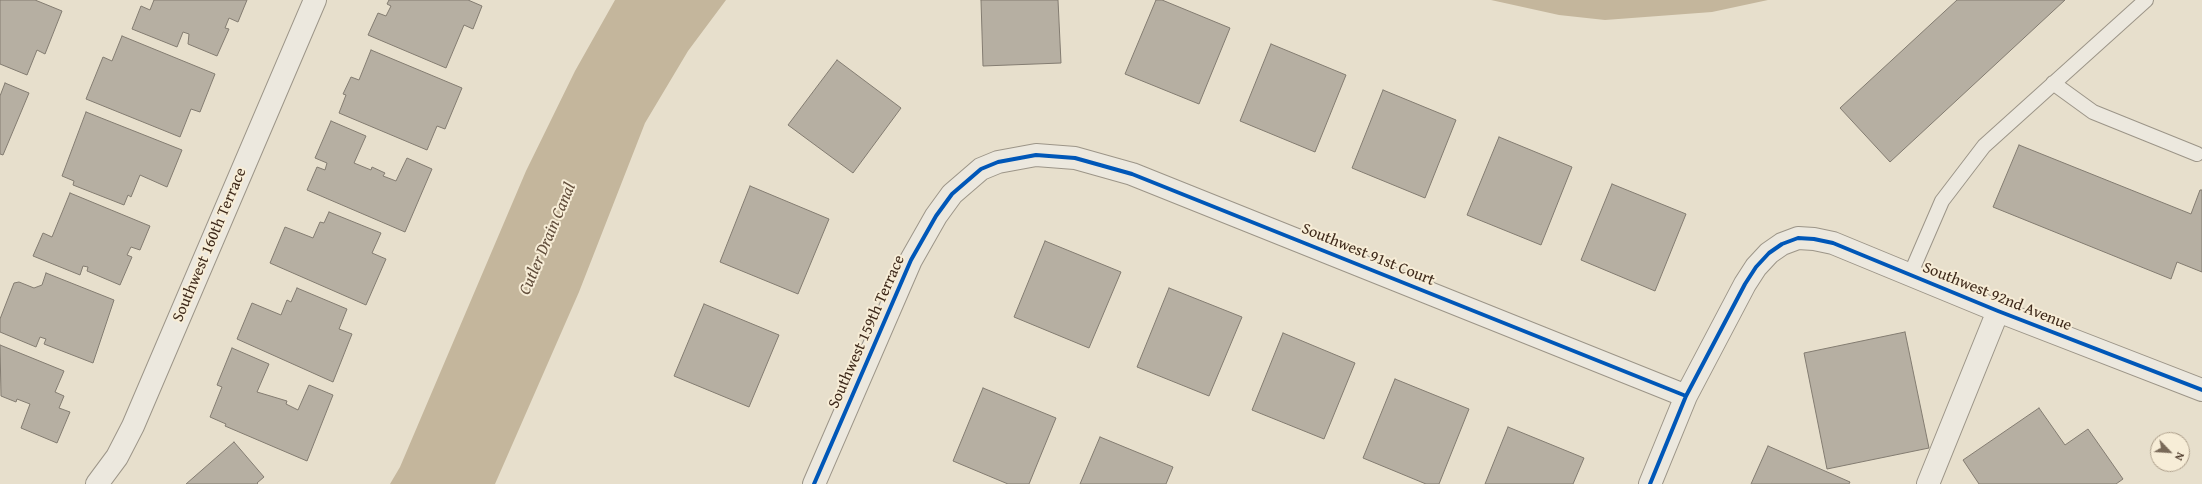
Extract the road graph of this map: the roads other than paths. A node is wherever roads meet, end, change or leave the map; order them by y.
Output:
1 (315, 0) edge
2 (2146, 0) edge
3 (2053, 83) junction
4 (2197, 154) dead end
5 (1036, 155) joint
6 (1910, 275) junction
7 (1998, 311) junction
8 (2202, 390) edge
9 (1686, 396) junction
10 (97, 484) edge
11 (814, 484) edge
12 (1650, 484) edge
13 (1928, 484) edge

1 - 10 street, Southwest 160th Terrace
2 - 3 lane
3 - 4 lane
3 - 6 lane
5 - 9 street, Southwest 91st Court
5 - 11 street, Southwest 159th Terrace
6 - 7 street, Southwest 92nd Avenue
6 - 9 street, Southwest 92nd Avenue
7 - 8 street, Southwest 92nd Avenue
7 - 13 street
9 - 12 street

